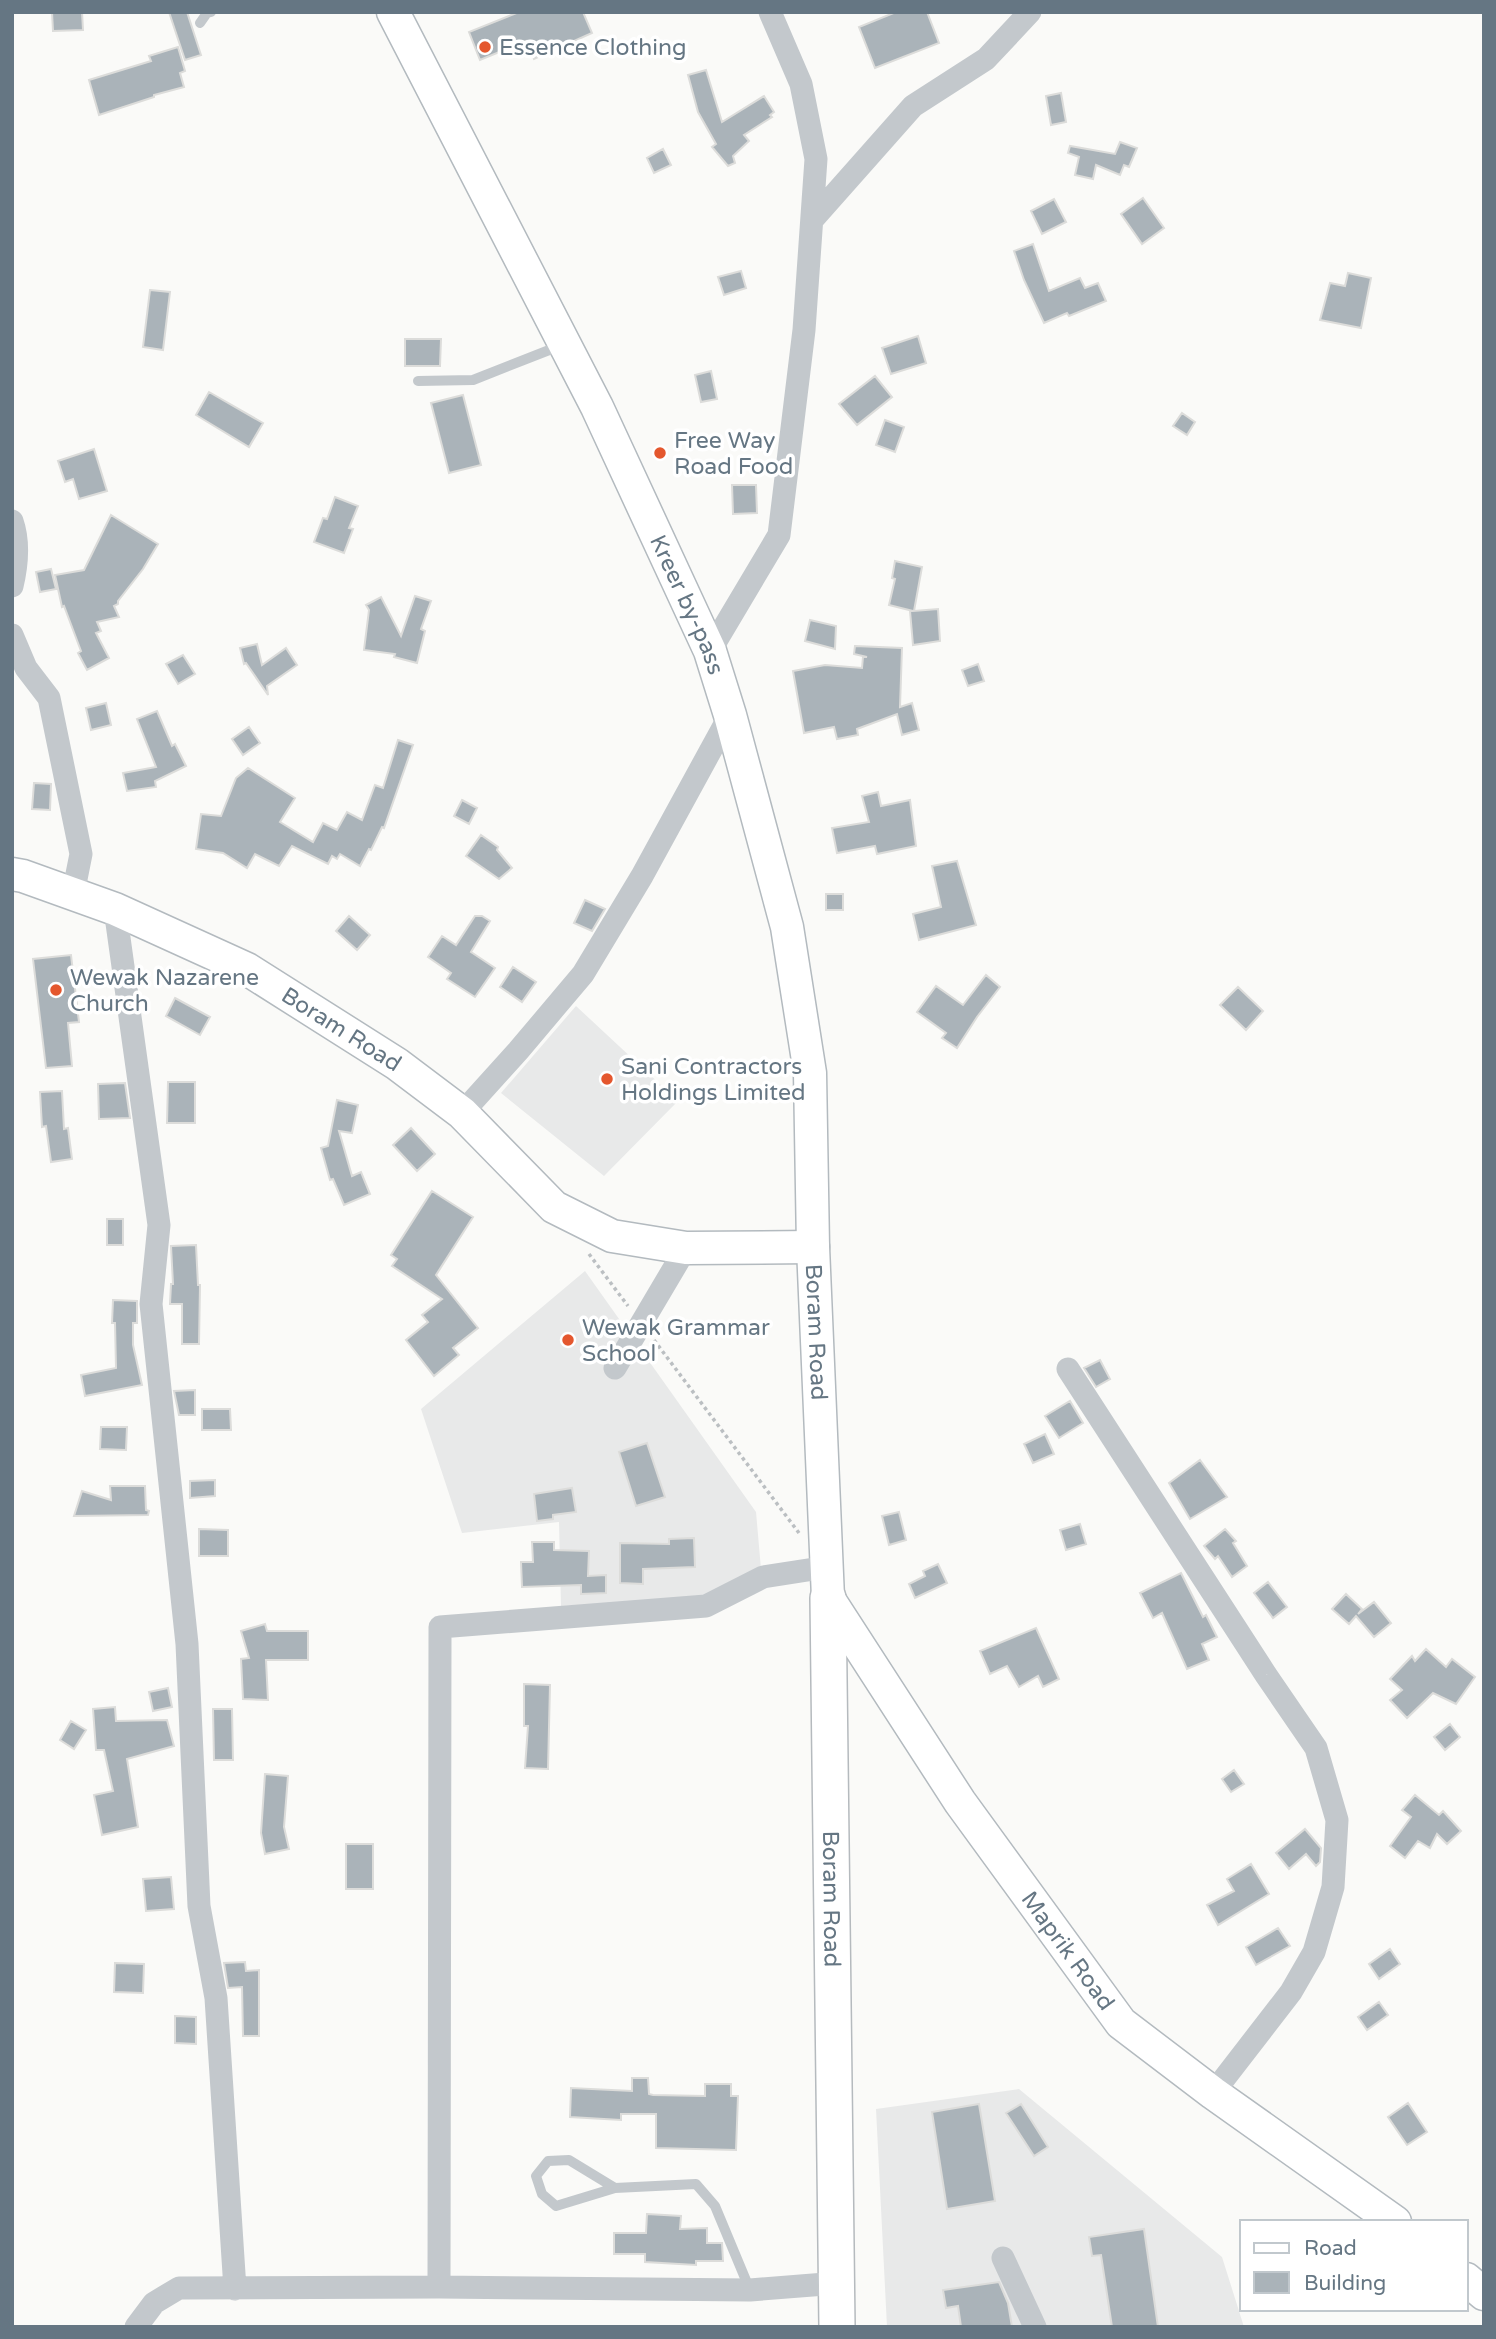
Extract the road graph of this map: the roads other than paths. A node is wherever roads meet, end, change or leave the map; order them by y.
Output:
1 (211, 12) edge
2 (393, 12) edge
3 (770, 12) edge
4 (1030, 12) edge
5 (200, 23) dead end
6 (812, 220) junction
7 (565, 344) junction
8 (418, 381) dead end
9 (12, 521) edge
10 (12, 586) edge
11 (12, 635) edge
12 (710, 651) junction
13 (730, 715) junction
14 (12, 874) edge
15 (73, 894) junction
16 (115, 909) junction
17 (462, 1113) junction
18 (813, 1247) junction
19 (686, 1248) junction
20 (615, 1368) dead end
21 (1068, 1369) dead end
22 (827, 1582) junction
23 (1213, 2093) junction
24 (615, 2188) junction
25 (1392, 2220) edge
26 (1003, 2258) dead end
27 (1468, 2281) edge
28 (838, 2283) junction
29 (439, 2287) junction
30 (235, 2288) junction
31 (750, 2290) junction
32 (1484, 2294) edge
33 (136, 2327) edge
34 (837, 2327) edge
35 (1035, 2327) edge

1 - 5 lane
2 - 7 main road, Kreer by-pass
3 - 6 street
4 - 6 street
6 - 12 street
7 - 8 lane
7 - 12 main road, Kreer by-pass
9 - 10 street
11 - 15 street
12 - 13 main road, Kreer by-pass
13 - 17 street
13 - 18 main road, Kreer by-pass
14 - 15 main road, Boram Road
15 - 16 main road, Boram Road
16 - 17 main road, Boram Road
16 - 30 street
17 - 19 main road, Boram Road
18 - 19 main road, Boram Road
18 - 22 main road, Boram Road
19 - 20 street
21 - 23 street
22 - 23 main road, Maprik Road
22 - 28 main road, Boram Road
22 - 29 street
23 - 25 main road, Maprik Road
24 - 24 lane
24 - 31 lane
26 - 35 street
27 - 32 main road
28 - 31 street
28 - 34 main road, Boram Road
29 - 30 street
29 - 31 street
30 - 33 street

